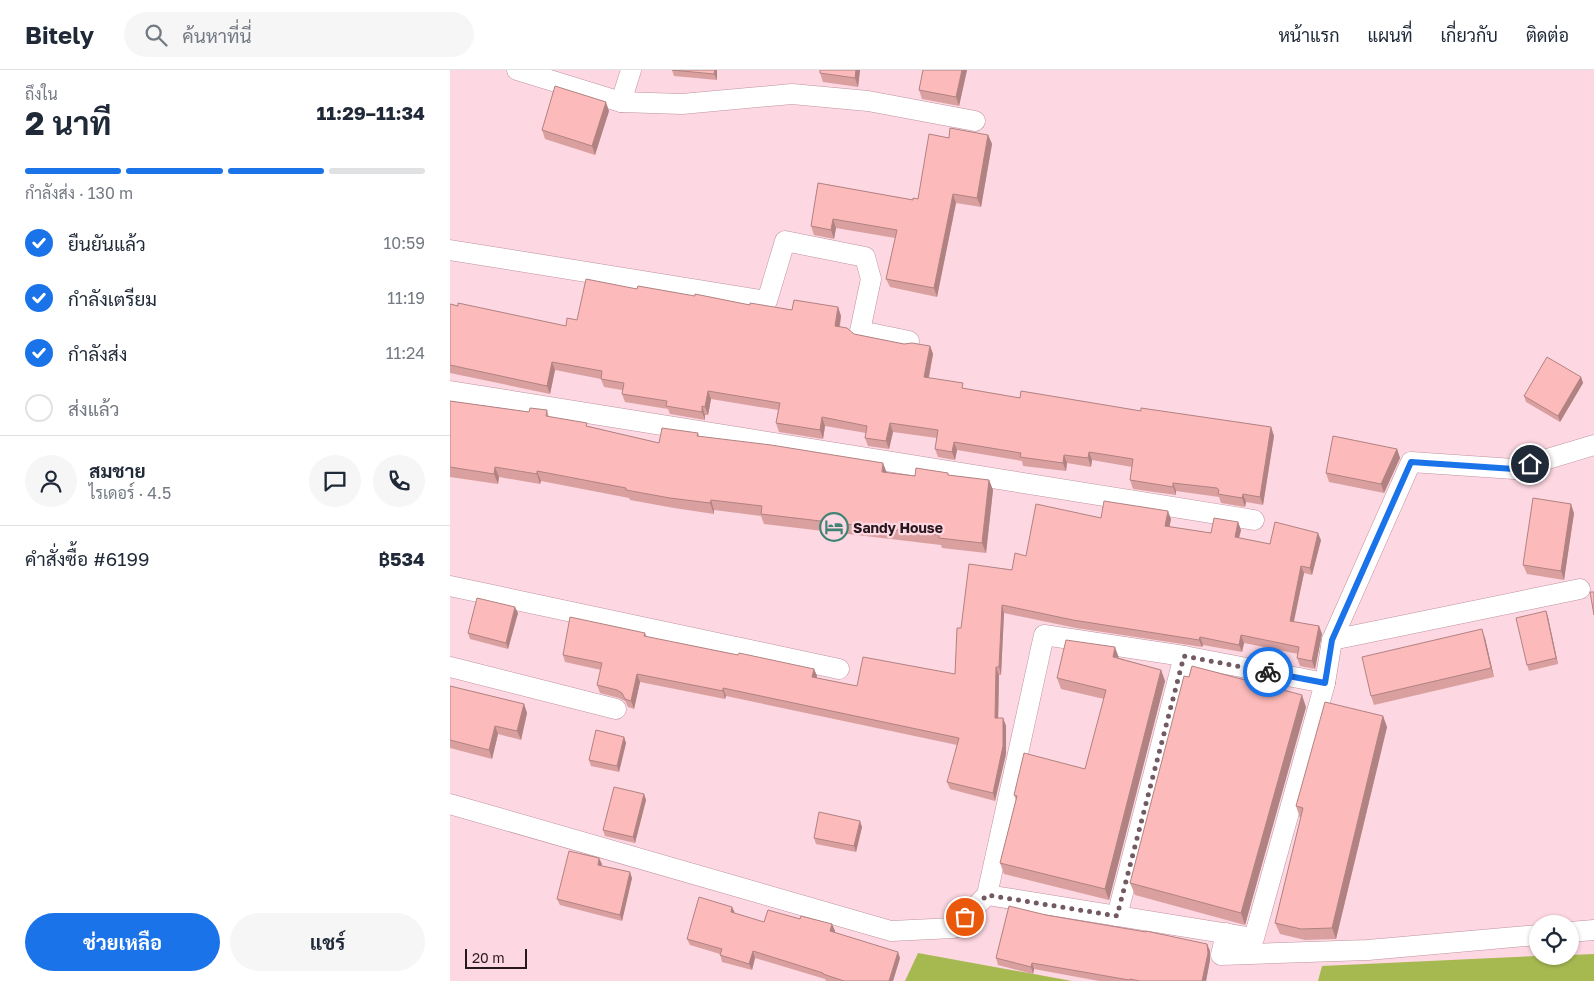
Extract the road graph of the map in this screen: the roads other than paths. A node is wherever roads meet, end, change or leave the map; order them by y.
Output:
1 (517, 70) edge
2 (631, 70) edge
3 (622, 102) junction
4 (975, 121) dead end
5 (450, 250) edge
6 (909, 341) edge
7 (450, 390) edge
8 (1594, 445) edge
9 (1254, 520) dead end
10 (450, 586) edge
11 (1580, 589) dead end
12 (1332, 640) junction
13 (1184, 656) junction
14 (450, 667) edge
15 (839, 669) dead end
16 (1325, 683) junction
17 (616, 709) dead end
18 (450, 804) edge
19 (987, 895) junction
20 (1117, 916) junction
21 (1594, 930) edge
22 (1579, 931) edge
23 (1226, 934) junction
24 (1529, 936) edge

1 - 3 street
2 - 3 street
3 - 4 street
5 - 6 street
7 - 9 street
8 - 12 street
10 - 15 street
11 - 12 street
12 - 16 street
13 - 16 street
13 - 19 street
13 - 20 street
14 - 17 street
16 - 23 street
18 - 19 street
19 - 20 street
20 - 23 street
21 - 22 street
23 - 24 street

